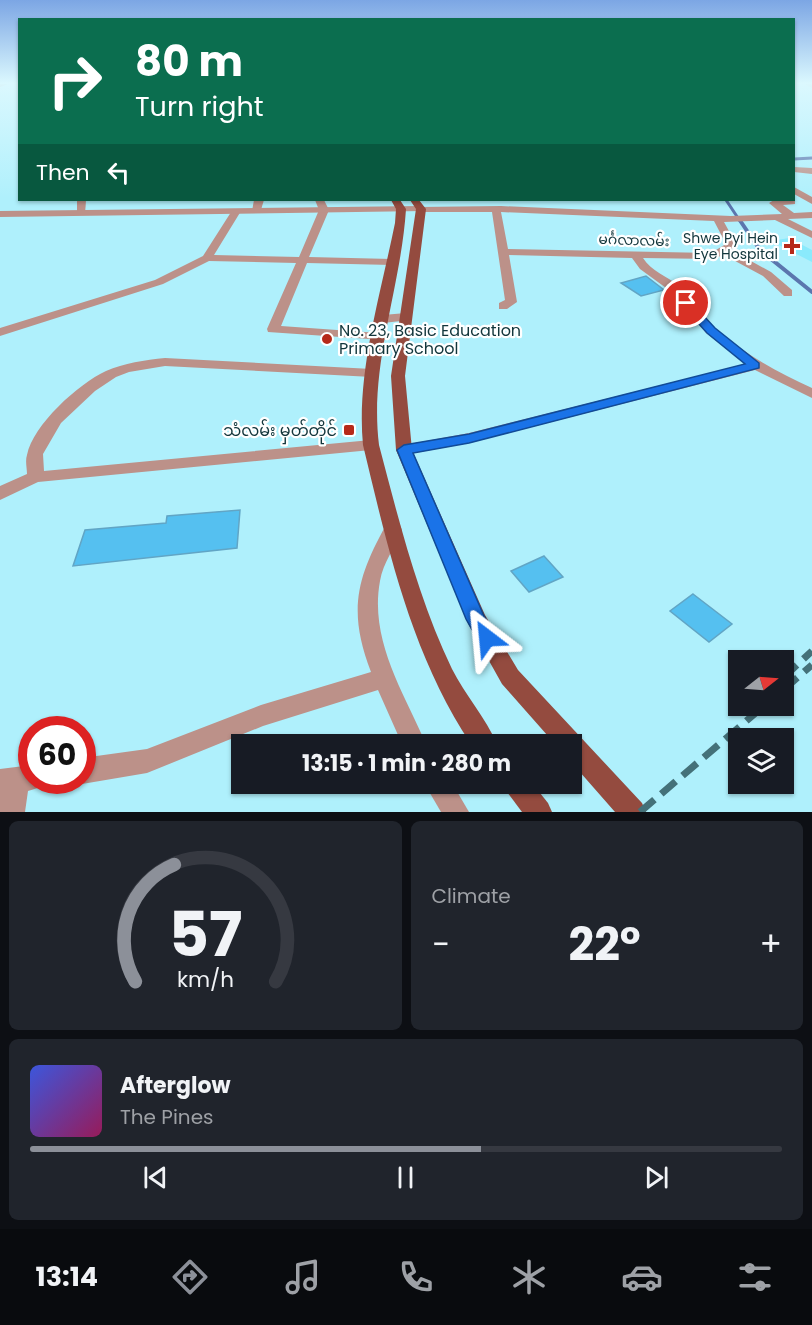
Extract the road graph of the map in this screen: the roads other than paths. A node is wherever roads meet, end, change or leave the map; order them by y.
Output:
1 (795, 170) edge
2 (812, 171) edge
3 (795, 191) edge
4 (81, 201) edge
5 (259, 201) edge
6 (812, 201) edge
7 (792, 202) dead end
8 (399, 204) edge
9 (418, 204) edge
10 (322, 205) edge
11 (496, 209) junction
12 (236, 211) junction
13 (257, 211) junction
14 (82, 213) junction
15 (0, 214) edge
16 (812, 215) edge
17 (792, 216) junction
18 (717, 218) junction
19 (777, 218) junction
20 (812, 235) edge
21 (724, 251) junction
22 (503, 252) junction
23 (636, 255) junction
24 (207, 258) junction
25 (302, 262) junction
26 (392, 266) junction
27 (412, 270) junction
28 (788, 292) dead end
29 (503, 306) dead end
30 (406, 316) junction
31 (383, 319) junction
32 (0, 332) edge
33 (379, 337) junction
34 (754, 366) junction
35 (372, 373) junction
36 (812, 394) edge
37 (371, 445) junction
38 (404, 450) junction
39 (36, 477) junction
40 (0, 494) edge
41 (393, 530) junction
42 (383, 678) junction
43 (409, 734) edge
44 (477, 734) edge
45 (562, 734) edge
46 (582, 756) edge
47 (96, 769) edge
48 (16, 780) edge
49 (444, 794) edge
50 (525, 794) edge
51 (12, 812) edge
52 (456, 812) edge
53 (539, 812) edge
54 (633, 812) edge

1 - 2 street
3 - 6 street
4 - 14 street
5 - 13 street
7 - 17 street
8 - 9 street
8 - 10 street
8 - 26 main road
9 - 11 street
9 - 27 main road
10 - 13 street
10 - 25 street
11 - 18 street
11 - 22 street
12 - 13 street
12 - 14 street
12 - 24 street
14 - 15 street
16 - 17 street
17 - 19 street
18 - 19 street
18 - 21 street
19 - 20 street
21 - 23 street, မင်္ဂလာလမ်း
21 - 28 street
22 - 23 street, မင်္ဂလာလမ်း
22 - 29 street
23 - 34 street
24 - 25 street
24 - 32 street
25 - 26 street
25 - 33 street
26 - 27 main road
26 - 31 main road
27 - 30 main road
30 - 31 street
30 - 38 main road
31 - 33 main road
33 - 35 main road
34 - 36 street
34 - 38 street
35 - 37 main road
35 - 39 street
37 - 39 street
37 - 41 main road
38 - 45 main road
39 - 40 street
41 - 42 street
41 - 44 main road
42 - 43 street
42 - 47 street
46 - 54 main road
48 - 51 street
49 - 52 street
50 - 53 main road

